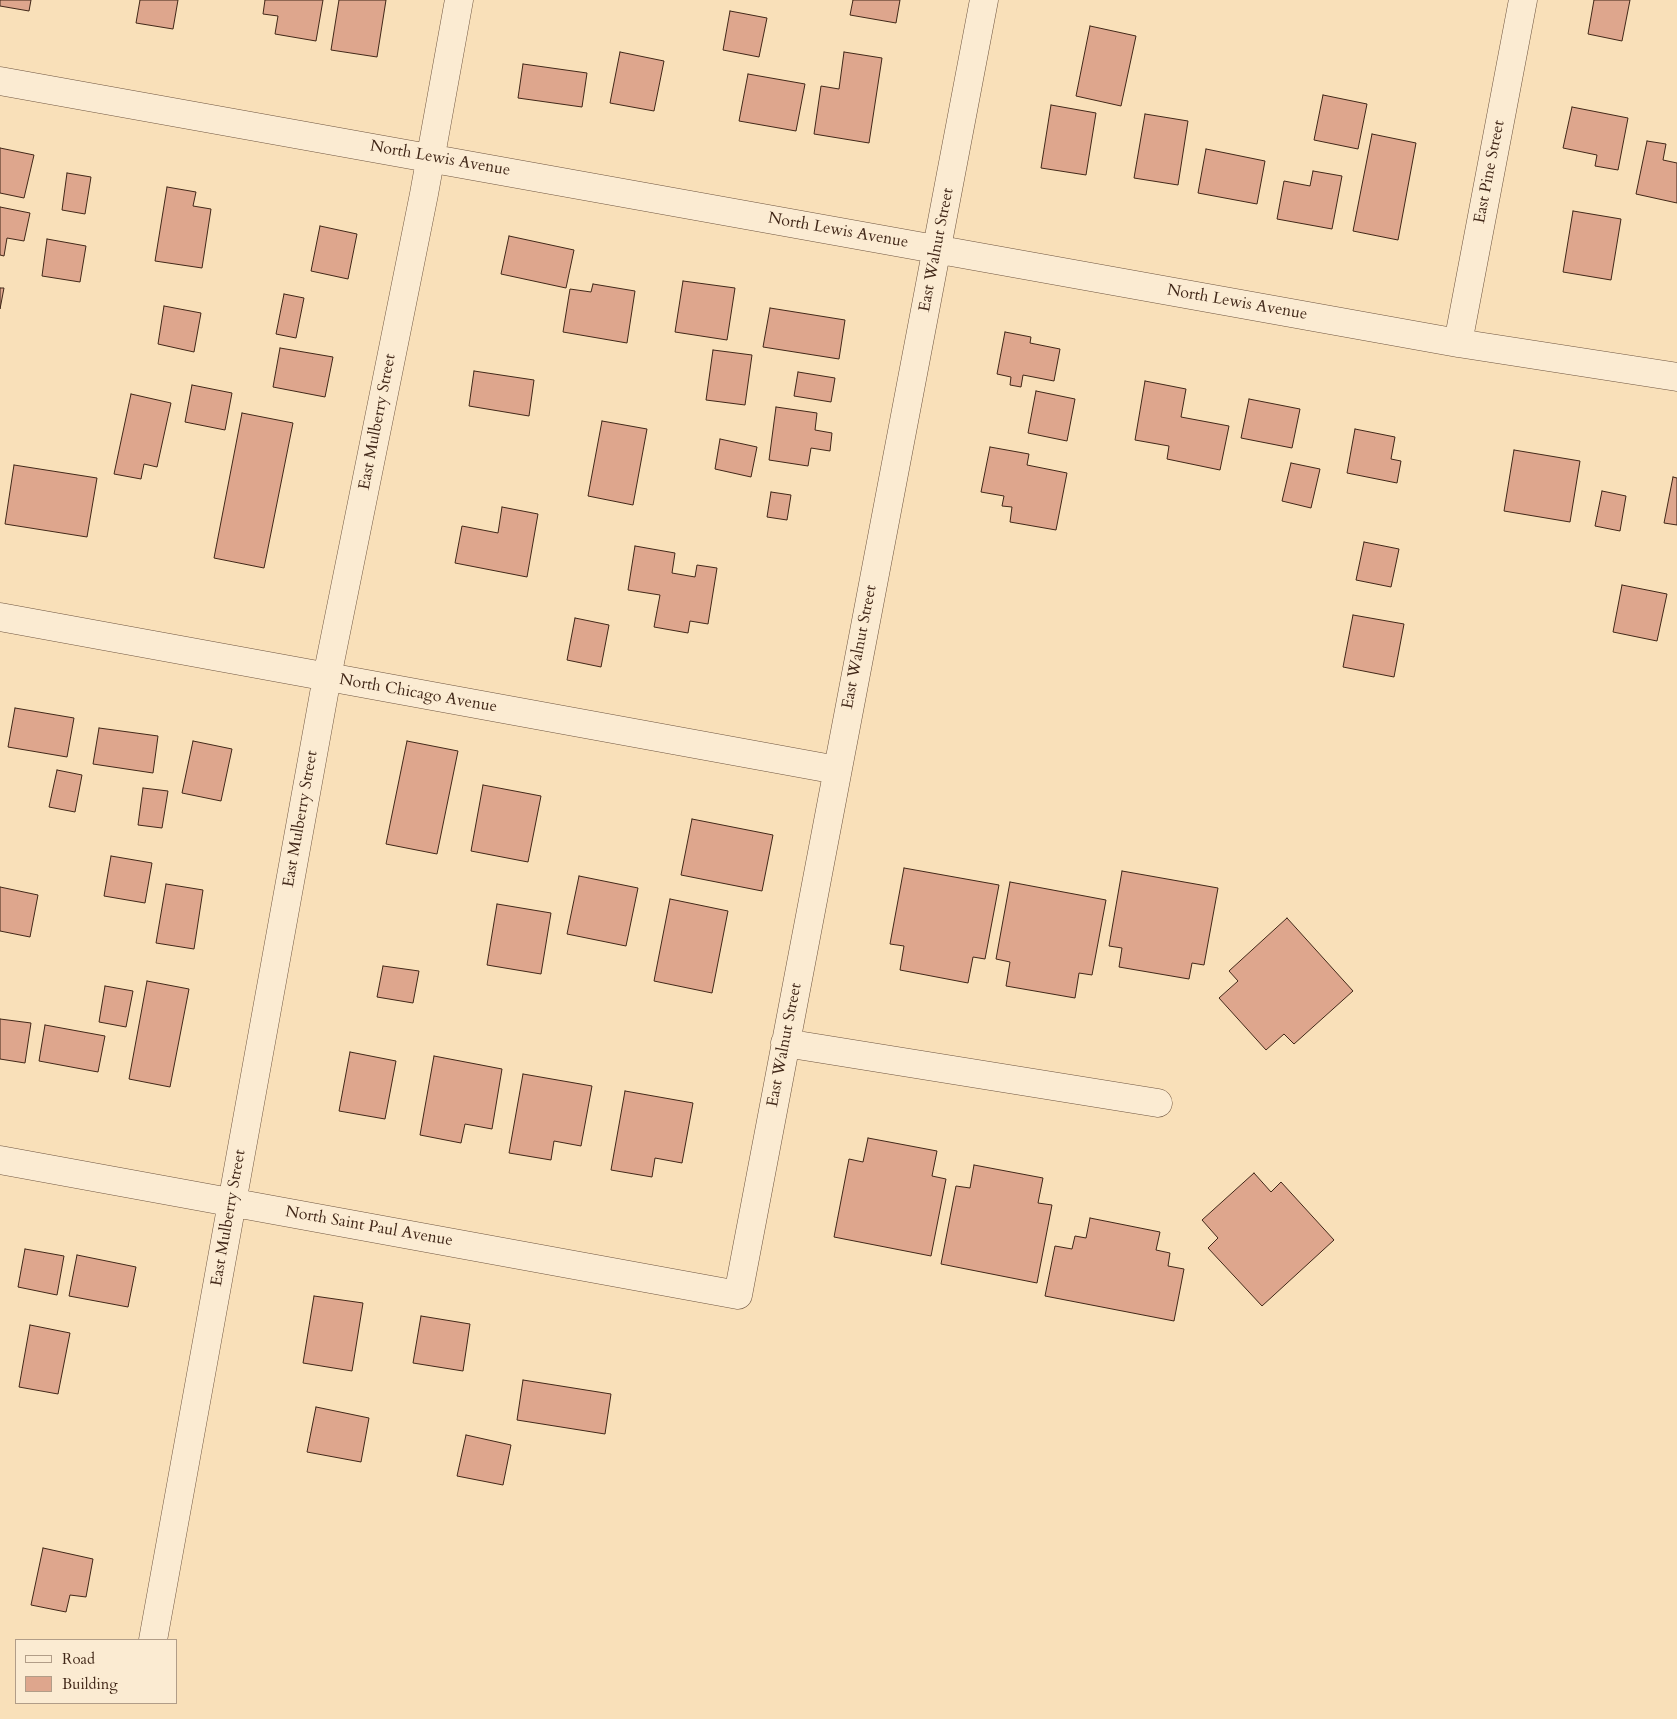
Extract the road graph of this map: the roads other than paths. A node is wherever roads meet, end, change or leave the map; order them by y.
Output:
1 (459, 0) edge
2 (984, 0) edge
3 (1523, 0) edge
4 (0, 81) edge
5 (431, 158) junction
6 (937, 249) junction
7 (1458, 344) junction
8 (1677, 378) edge
9 (0, 617) edge
10 (327, 677) junction
11 (837, 770) junction
12 (785, 1043) junction
13 (1158, 1103) dead end
14 (0, 1160) edge
15 (232, 1202) junction
16 (738, 1295) joint
17 (153, 1639) edge

1 - 5 street, East Mulberry Street
2 - 6 street, East Walnut Street
3 - 7 street, East Pine Street
4 - 5 street, North Lewis Avenue
5 - 6 street, North Lewis Avenue
5 - 10 street, East Mulberry Street
6 - 7 street, North Lewis Avenue
6 - 11 street, East Walnut Street
7 - 8 street, North Lewis Avenue
9 - 10 street, North Chicago Avenue
10 - 11 street, North Chicago Avenue
10 - 15 street, East Mulberry Street
11 - 12 street, East Walnut Street
12 - 13 street
12 - 16 street, East Walnut Street
14 - 15 street, North Saint Paul Avenue
15 - 16 street, North Saint Paul Avenue
15 - 17 street, East Mulberry Street

